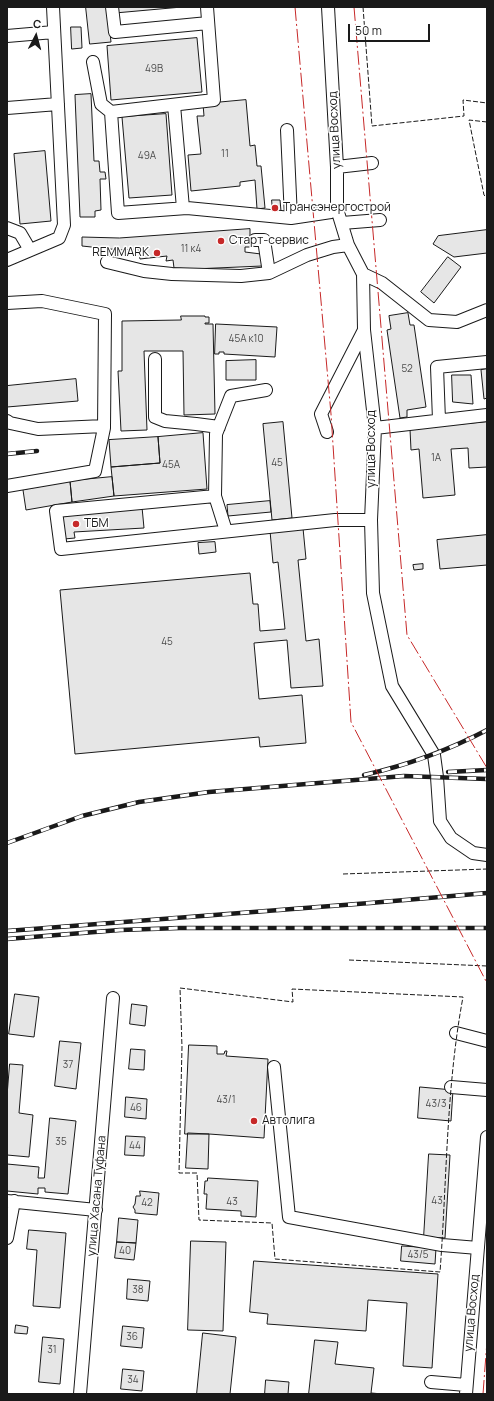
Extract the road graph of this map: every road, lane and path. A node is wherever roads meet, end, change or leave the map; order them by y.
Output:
1 (53, 7) edge
2 (112, 7) edge
3 (207, 7) edge
4 (328, 7) edge
5 (208, 23) junction
6 (54, 32) junction
7 (7, 36) edge
8 (93, 62) dead end
9 (58, 104) junction
10 (174, 105) junction
11 (7, 108) edge
12 (111, 112) junction
13 (287, 130) dead end
14 (372, 163) dead end
15 (337, 167) junction
16 (184, 208) junction
17 (338, 209) junction
18 (291, 218) junction
19 (380, 220) dead end
20 (342, 223) junction
21 (7, 228) edge
22 (255, 240) dead end
23 (348, 245) junction
24 (30, 250) junction
25 (7, 260) edge
26 (107, 262) dead end
27 (268, 273) junction
28 (363, 274) junction
29 (7, 303) edge
30 (487, 310) edge
31 (364, 330) junction
32 (155, 359) dead end
33 (487, 362) edge
34 (266, 390) dead end
35 (487, 415) edge
36 (439, 420) junction
37 (7, 421) edge
38 (104, 426) junction
39 (219, 427) junction
40 (375, 428) junction
41 (327, 432) dead end
42 (7, 486) edge
43 (215, 496) junction
44 (372, 520) junction
45 (226, 531) junction
46 (487, 855) edge
47 (113, 998) dead end
48 (456, 1033) dead end
49 (487, 1041) edge
50 (274, 1067) dead end
51 (451, 1087) dead end
52 (487, 1090) edge
53 (487, 1137) edge
54 (10, 1201) edge
55 (96, 1210) junction
56 (7, 1238) edge
57 (478, 1248) junction
58 (431, 1382) dead end
59 (468, 1391) edge
60 (80, 1394) edge

1 - 6 street
2 - 5 street
3 - 5 street
4 - 15 street, улица Восход
5 - 10 street
6 - 7 street
6 - 9 street
8 - 12 street
9 - 11 street
9 - 24 street
10 - 12 street
10 - 16 street
12 - 16 street
13 - 18 street
14 - 15 street
15 - 17 street, улица Восход
16 - 18 street
17 - 18 street
17 - 20 street, улица Восход
19 - 20 street
20 - 23 street, улица Восход
21 - 24 street
22 - 27 street
23 - 27 street
23 - 28 street, улица Восход
24 - 25 street
26 - 27 street
28 - 30 street
28 - 31 street, улица Восход
29 - 38 street
31 - 40 street, улица Восход
31 - 41 street
32 - 39 street
33 - 36 street
34 - 39 street
35 - 36 street
36 - 40 street
37 - 38 street
38 - 42 street
39 - 43 street
40 - 44 street, улица Восход
43 - 45 street
43 - 45 street
44 - 45 street
44 - 46 street, улица Восход
47 - 55 street, улица Хасана Туфана
48 - 49 street
50 - 57 street
51 - 52 street
53 - 57 street, улица Восход
54 - 55 street
54 - 56 street
55 - 60 street, улица Хасана Туфана
57 - 59 street, улица Восход
58 - 59 street

